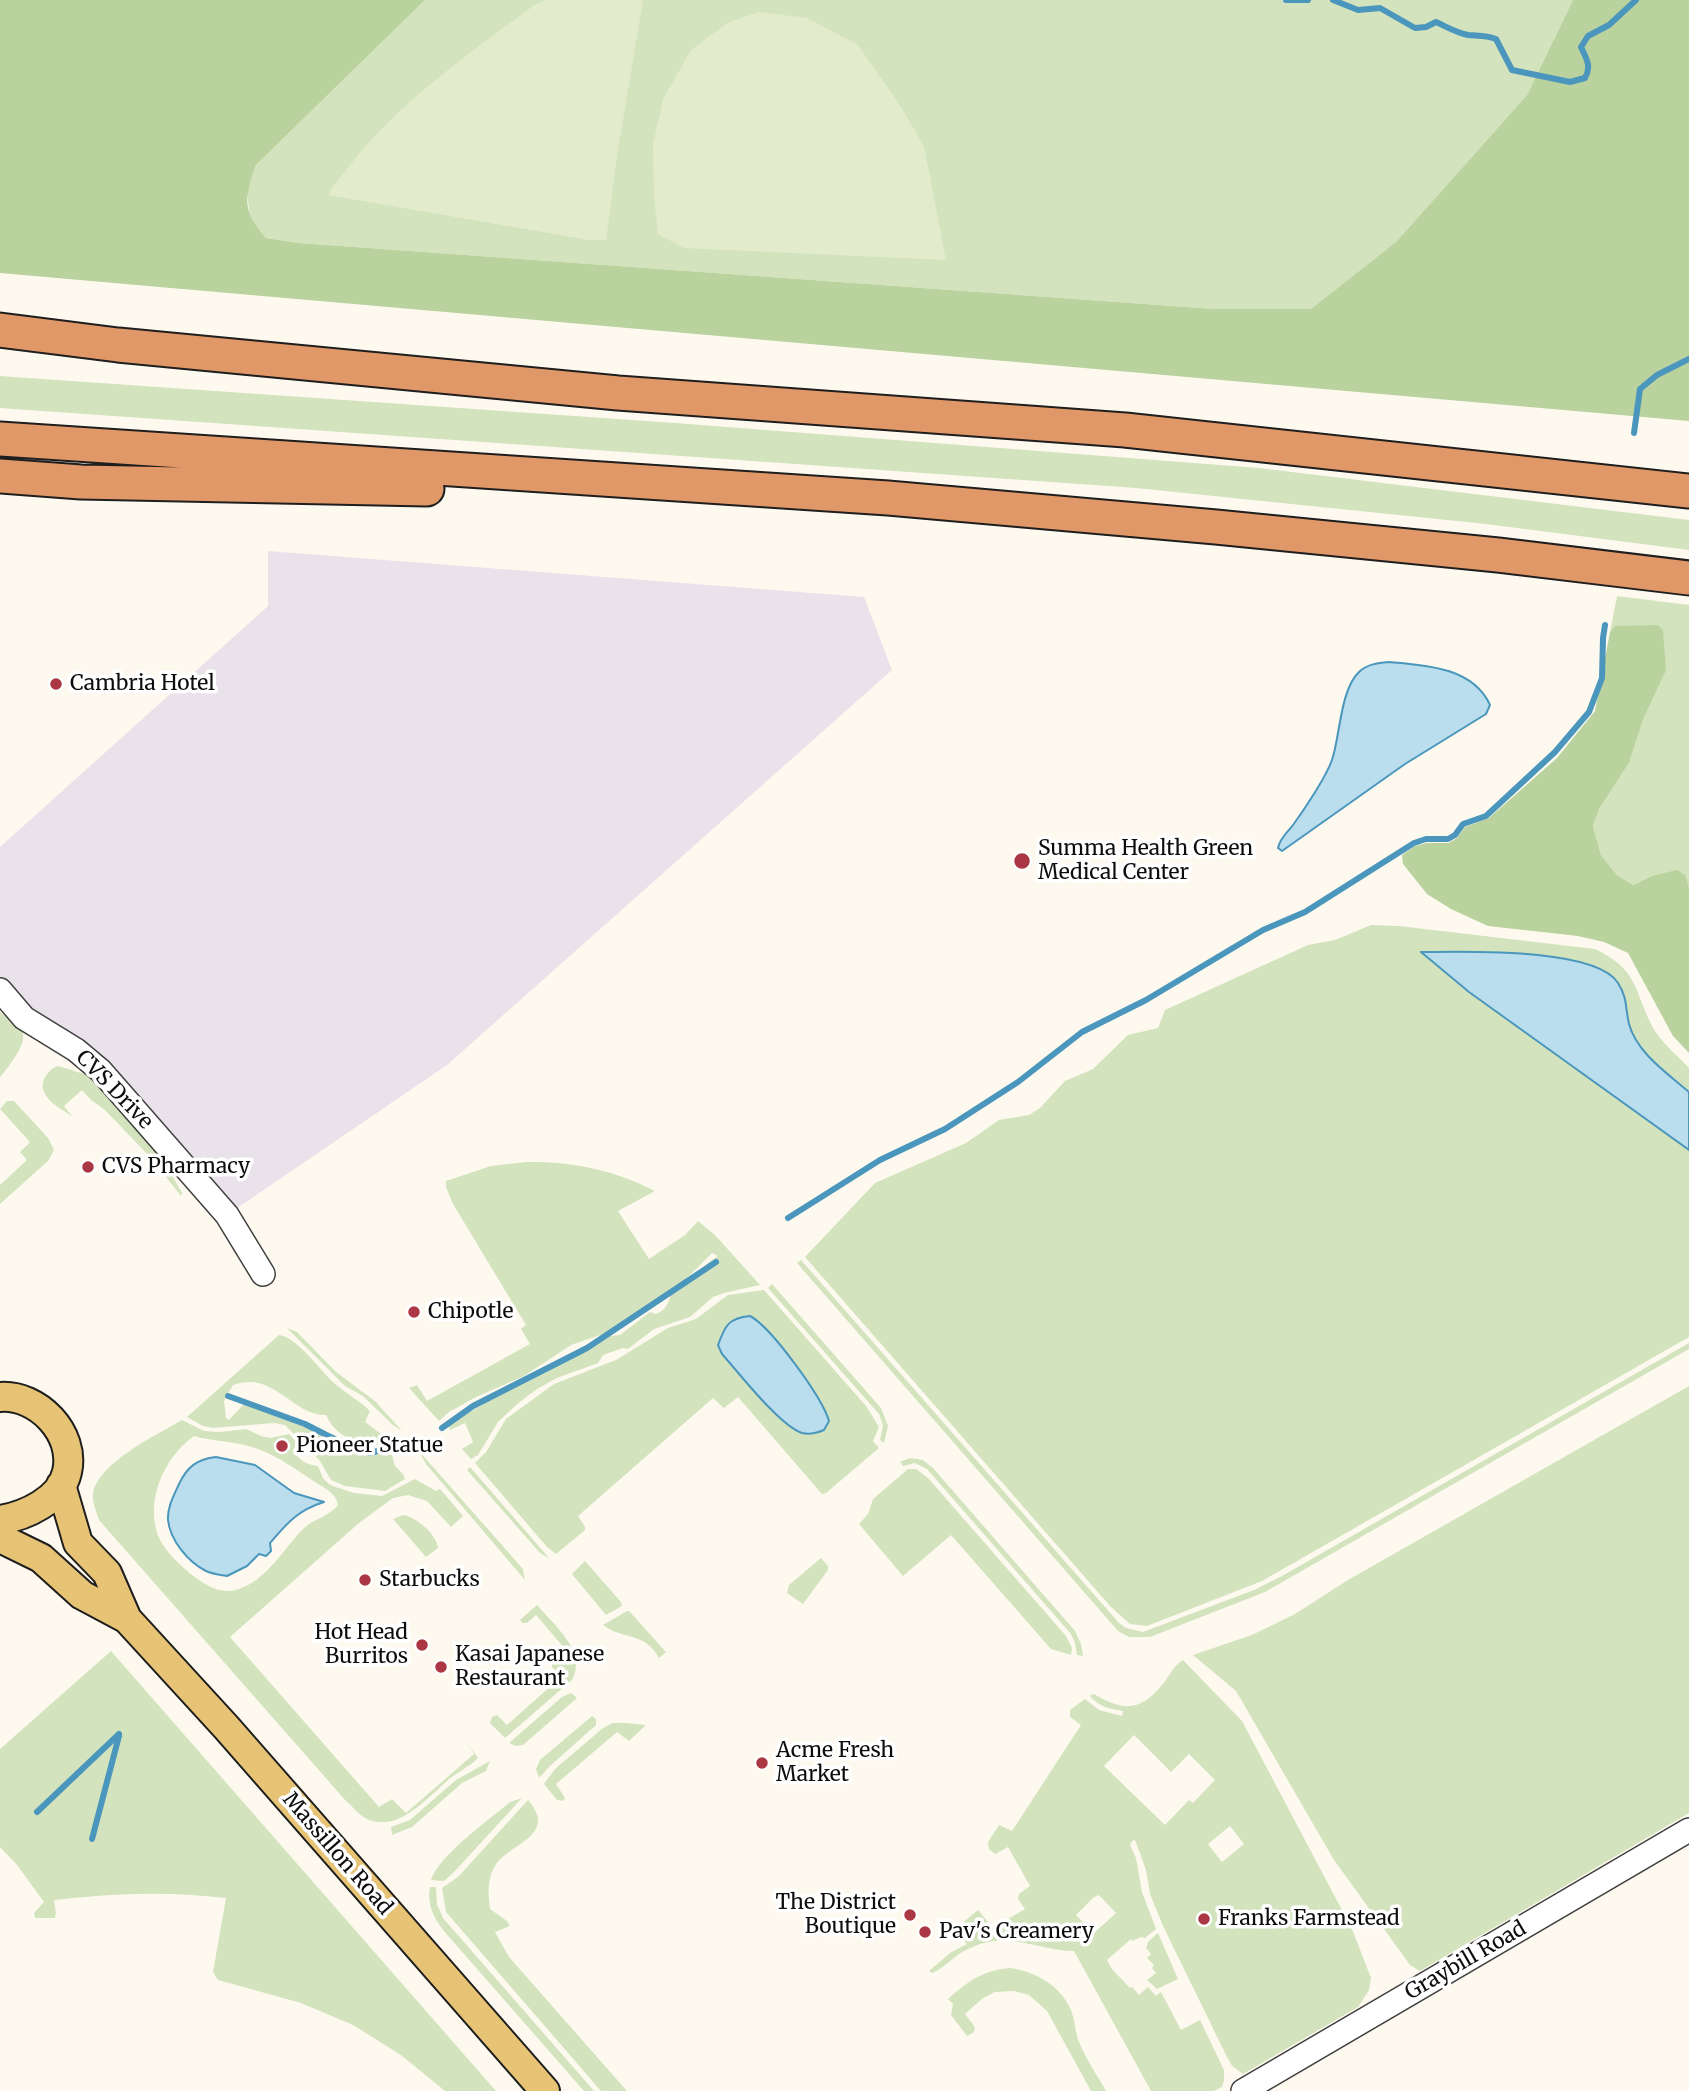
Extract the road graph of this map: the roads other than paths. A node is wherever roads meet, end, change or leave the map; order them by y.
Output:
1 (0, 330) edge
2 (0, 340) edge
3 (118, 345) junction
4 (0, 439) edge
5 (0, 476) edge
6 (1689, 491) edge
7 (888, 498) junction
8 (1689, 578) edge
9 (0, 990) edge
10 (263, 1274) dead end
11 (1, 1396) edge
12 (61, 1485) junction
13 (1, 1535) edge
14 (127, 1619) junction
15 (1689, 1830) edge
16 (545, 2091) edge
17 (1243, 2091) edge

1 - 3 highway
2 - 3 highway
3 - 6 highway
4 - 7 highway
5 - 7 highway
7 - 8 highway
9 - 10 street, CVS Drive
11 - 12 main road
12 - 13 main road
12 - 14 main road, Massillon Road
13 - 14 main road, Massillon Road
14 - 16 main road, Massillon Road
15 - 17 street, Graybill Road

